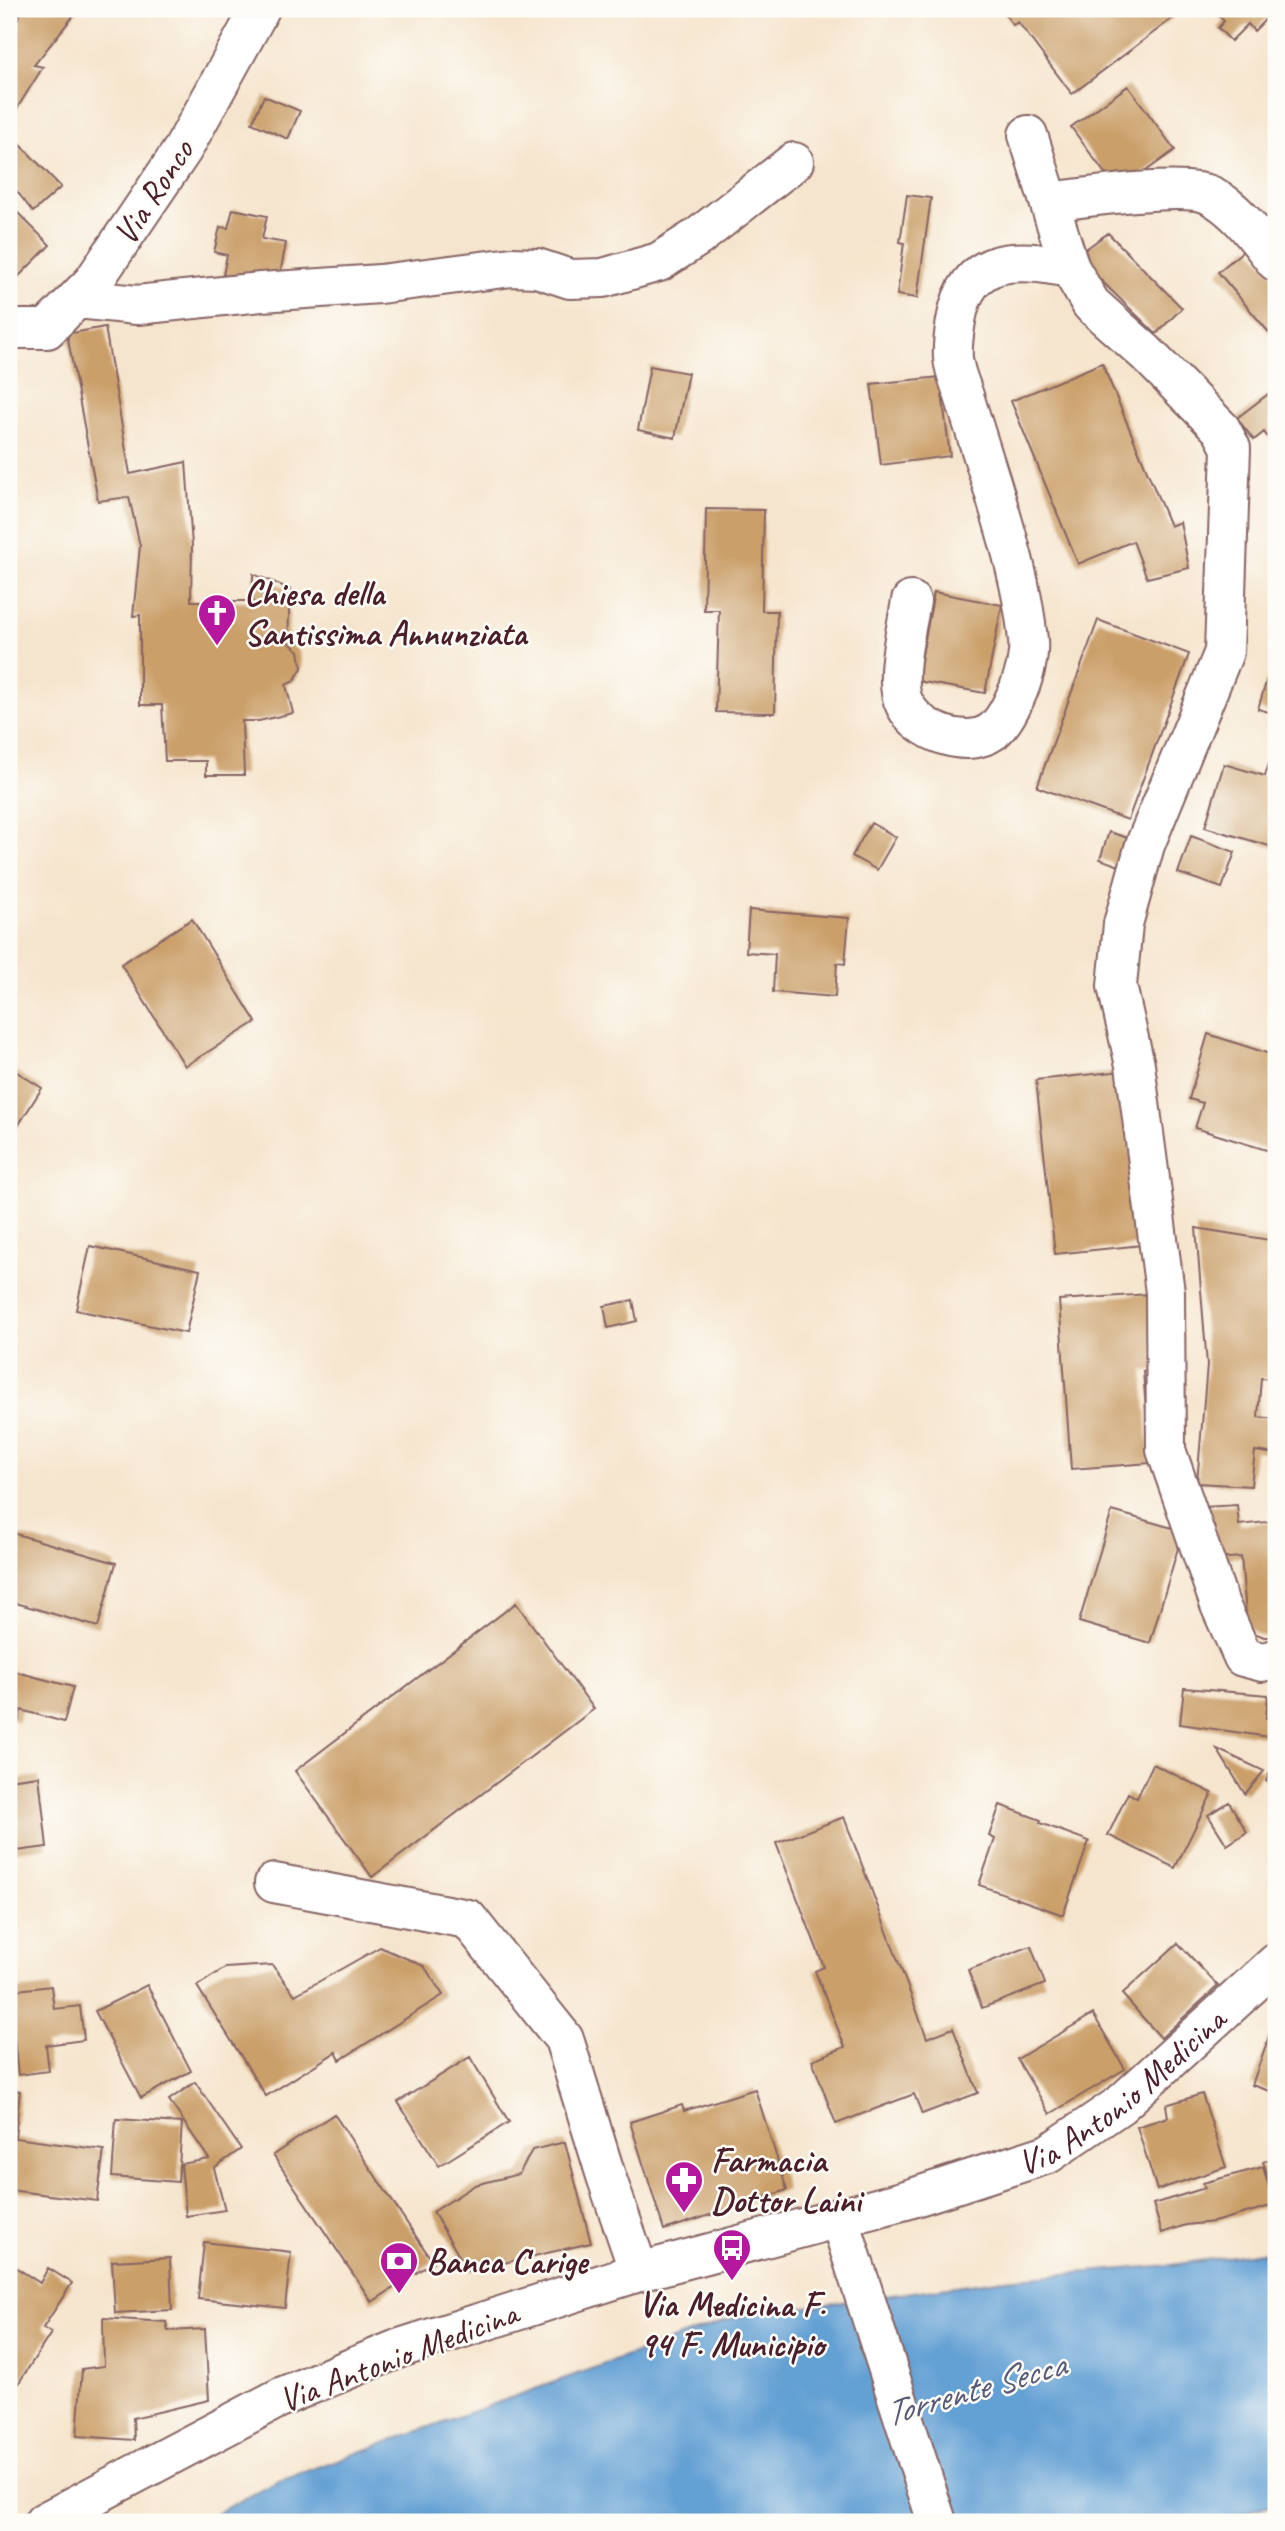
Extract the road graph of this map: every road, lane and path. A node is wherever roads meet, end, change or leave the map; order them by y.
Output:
1 (260, 9) edge
2 (1028, 135) dead end
3 (794, 162) dead end
4 (1049, 202) junction
5 (1276, 262) edge
6 (1070, 268) junction
7 (77, 299) junction
8 (9, 329) edge
9 (911, 601) dead end
10 (1276, 1659) edge
11 (274, 1883) dead end
12 (1276, 1963) edge
13 (839, 2217) junction
14 (639, 2272) junction
15 (44, 2522) edge
16 (937, 2522) edge

1 - 7 street, Via Ronco
2 - 4 street
3 - 7 street
4 - 5 street
4 - 6 street
6 - 9 street
6 - 10 street
7 - 8 street, Via Ronco
11 - 14 street
12 - 13 street, Via Antonio Medicina
13 - 14 street, Via Antonio Medicina
13 - 16 street
14 - 15 street, Via Antonio Medicina

